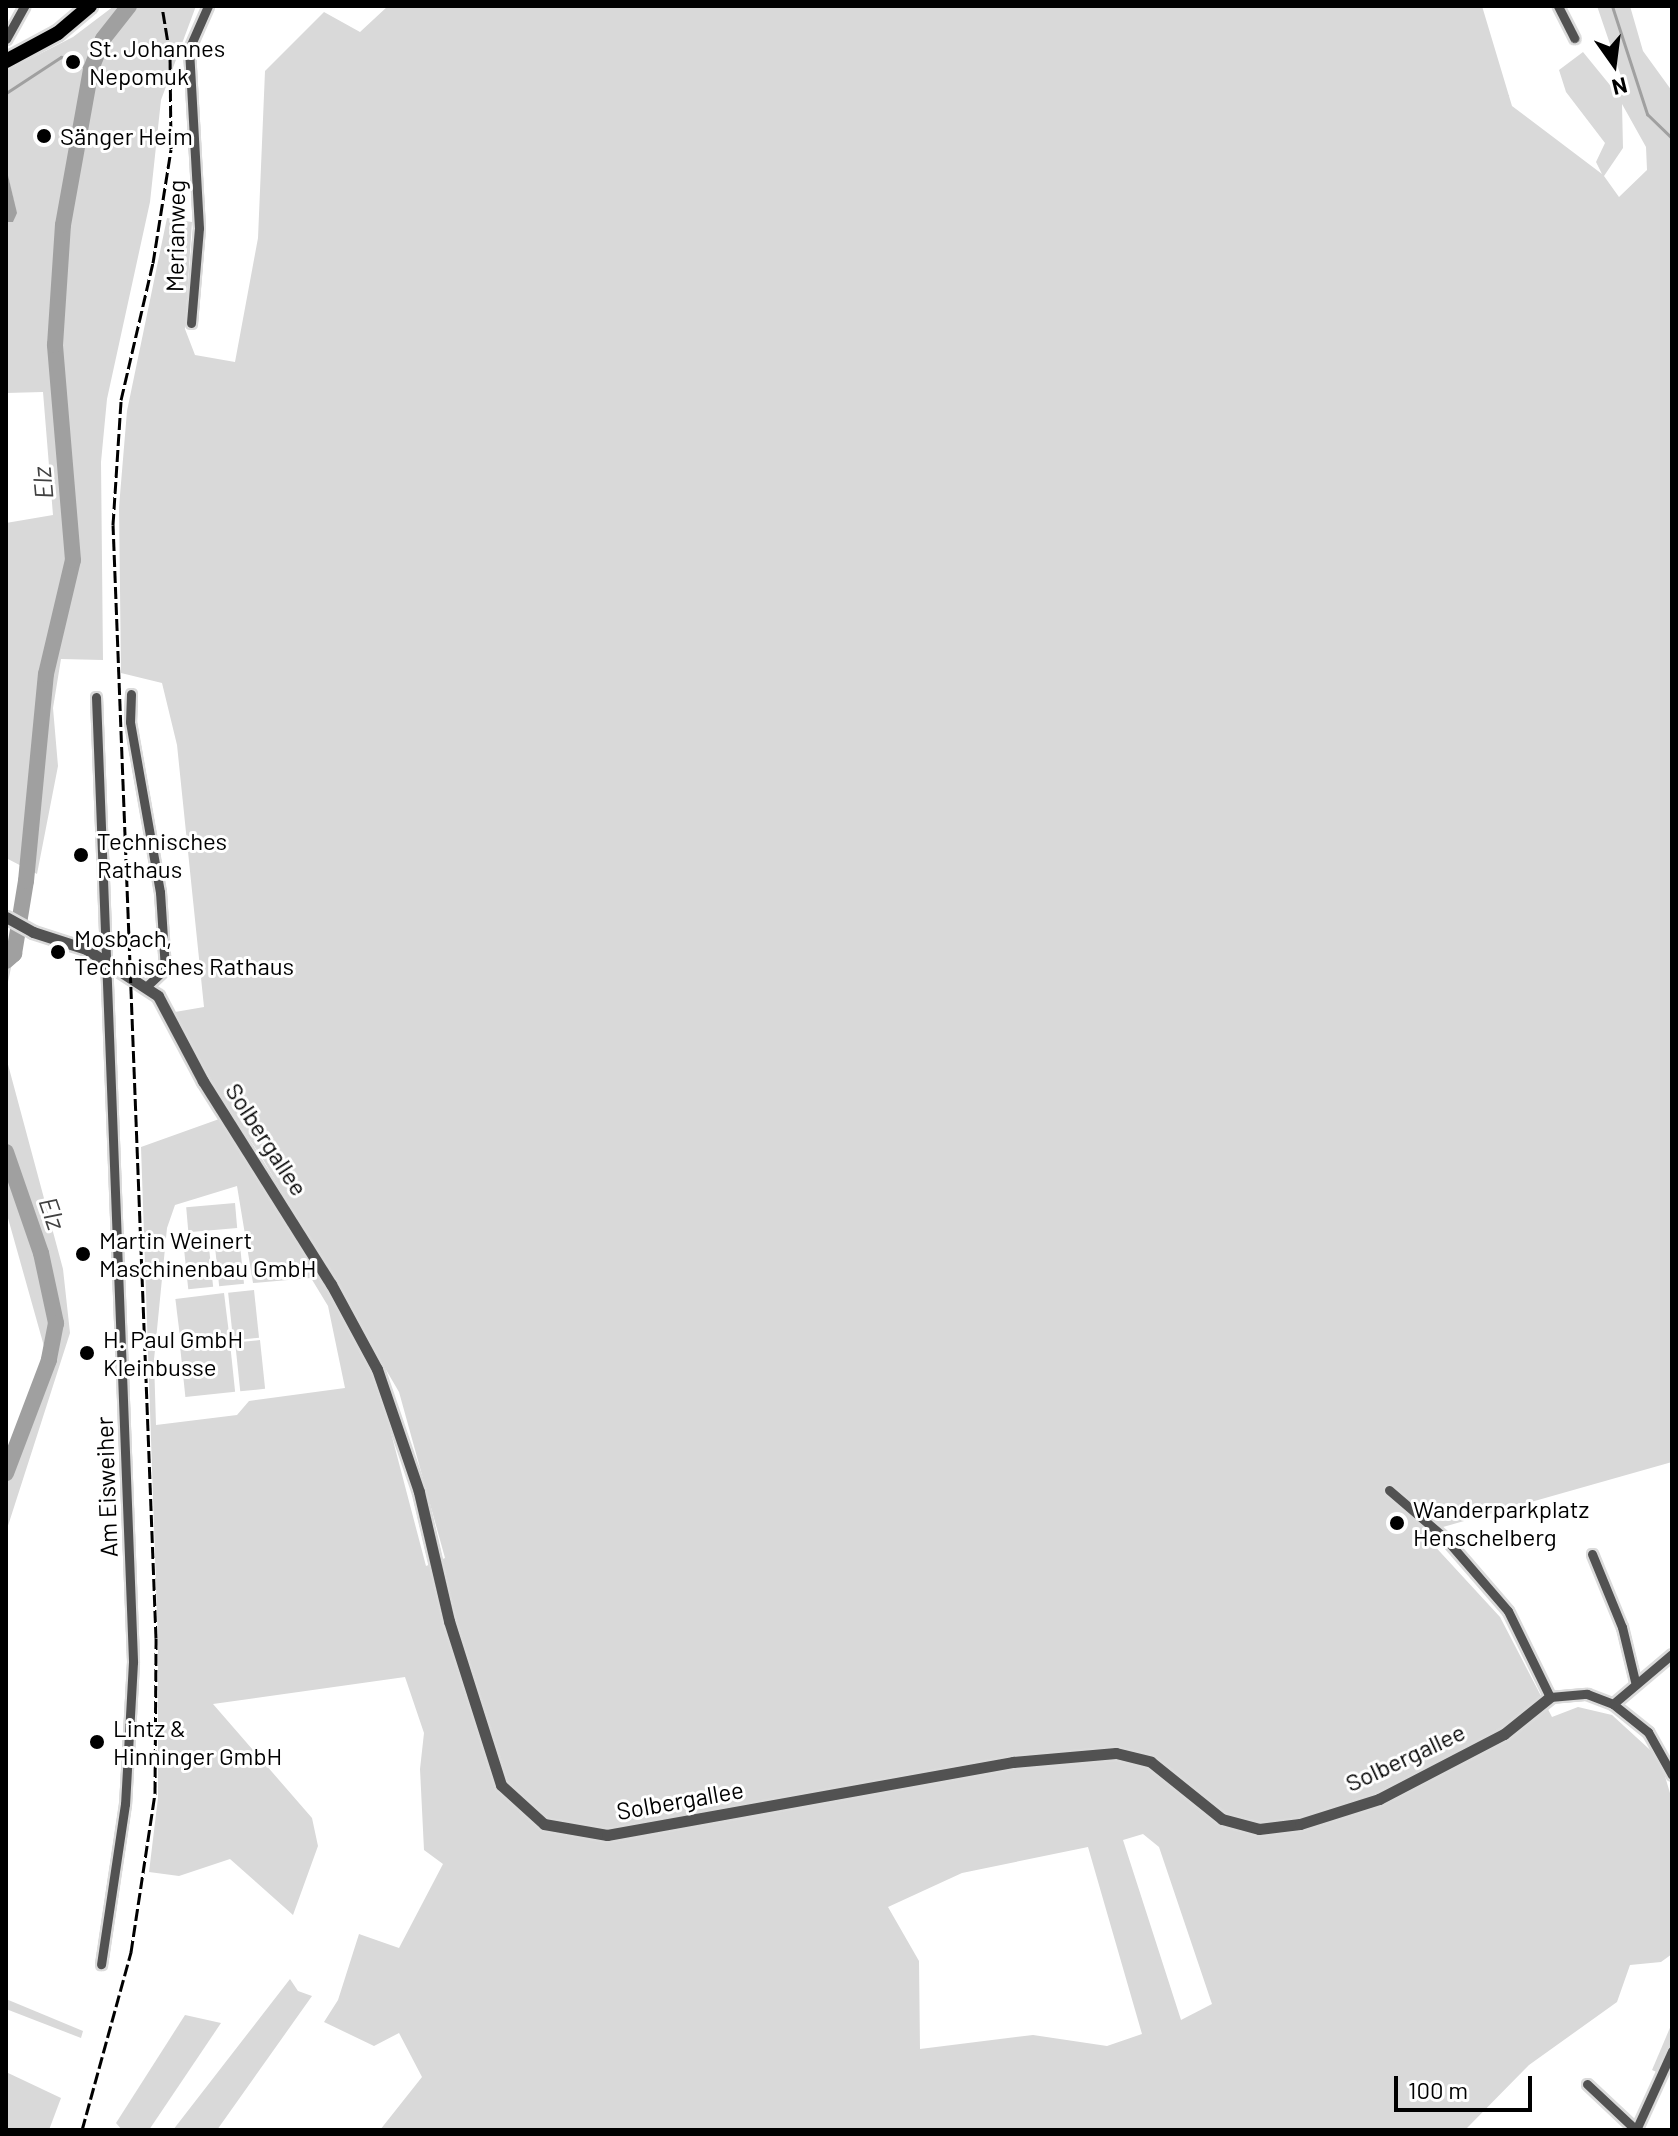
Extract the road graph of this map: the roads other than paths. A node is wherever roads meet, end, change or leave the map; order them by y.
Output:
1 (24, 6) edge
2 (90, 6) edge
3 (208, 6) edge
4 (1558, 6) edge
5 (1574, 38) dead end
6 (6, 39) edge
7 (6, 61) edge
8 (191, 323) dead end
9 (131, 694) dead end
10 (96, 697) dead end
11 (6, 917) edge
12 (103, 958) junction
13 (148, 985) junction
14 (1389, 1490) dead end
15 (1592, 1554) dead end
16 (1672, 1654) edge
17 (1635, 1681) junction
18 (1550, 1697) junction
19 (1613, 1704) junction
20 (1672, 1775) edge
21 (101, 1964) dead end
22 (1672, 2051) edge
23 (1587, 2084) dead end
24 (1632, 2129) edge

1 - 6 street
2 - 7 main road
3 - 8 street, Merianweg
4 - 5 street
9 - 13 street
10 - 12 street, Am Eisweiher
11 - 12 street, Solbergallee
12 - 13 street, Solbergallee
12 - 21 street, Am Eisweiher
13 - 18 street, Solbergallee
14 - 18 street
15 - 17 street
16 - 17 street
17 - 19 street
18 - 19 street
19 - 20 street
22 - 24 street
23 - 24 street

